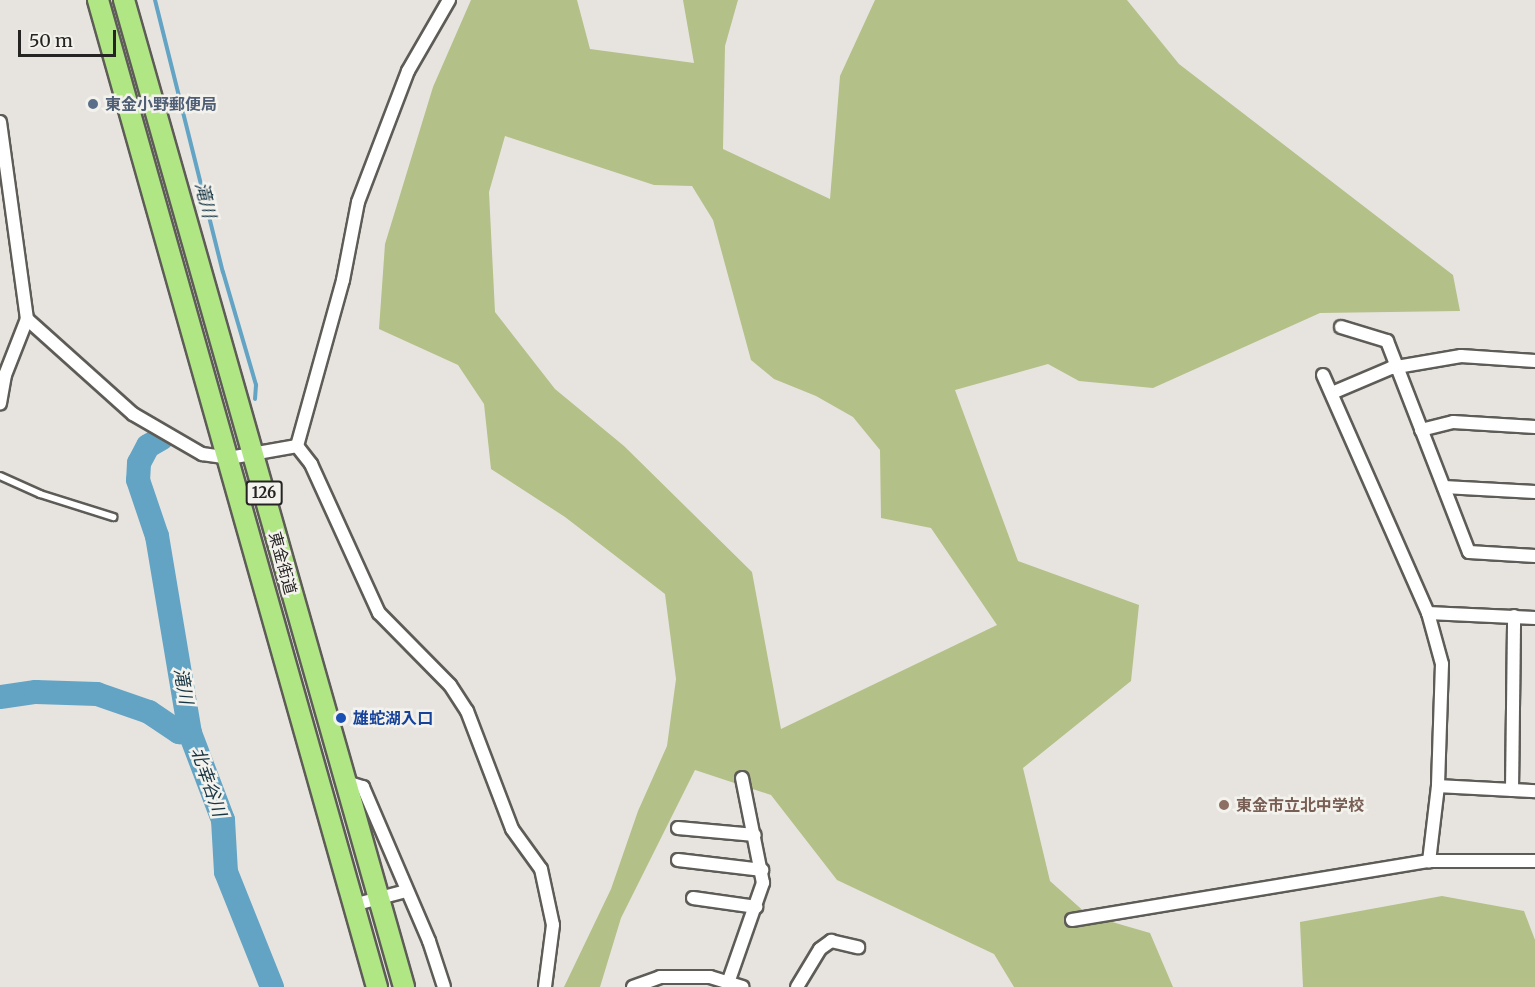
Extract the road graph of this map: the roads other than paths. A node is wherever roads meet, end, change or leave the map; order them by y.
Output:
1 (98, 0) edge
2 (124, 0) edge
3 (449, 0) edge
4 (0, 122) edge
5 (27, 319) junction
6 (1341, 327) dead end
7 (1535, 361) edge
8 (1397, 367) junction
9 (1323, 375) dead end
10 (1332, 393) junction
11 (0, 404) edge
12 (1535, 427) edge
13 (1421, 430) junction
14 (297, 446) junction
15 (254, 455) junction
16 (229, 458) junction
17 (0, 476) edge
18 (1444, 487) junction
19 (1535, 492) edge
20 (113, 517) dead end
21 (1535, 556) edge
22 (1428, 613) junction
23 (1514, 616) junction
24 (1535, 618) edge
25 (742, 778) dead end
26 (344, 781) junction
27 (1438, 786) junction
28 (1512, 790) junction
29 (1535, 791) edge
30 (678, 828) dead end
31 (755, 835) junction
32 (678, 860) dead end
33 (1429, 861) junction
34 (1535, 861) edge
35 (762, 870) junction
36 (406, 891) junction
37 (377, 898) junction
38 (693, 898) dead end
39 (353, 905) junction
40 (756, 907) junction
41 (1072, 920) dead end
42 (858, 947) dead end
43 (729, 980) junction
44 (377, 987) edge
45 (404, 987) edge
46 (444, 987) edge
47 (545, 987) edge
48 (633, 987) edge
49 (743, 987) edge
50 (797, 987) edge

1 - 16 highway, 東金街道 / 126
2 - 15 highway, 東金街道 / 126
3 - 14 street
4 - 5 street
5 - 11 street
5 - 16 street
6 - 8 street
7 - 8 street
8 - 10 street
8 - 13 street
9 - 10 street
10 - 22 street
12 - 13 street
13 - 18 street
14 - 15 street
14 - 47 street
15 - 16 street
15 - 26 highway, 東金街道 / 126
16 - 39 highway, 東金街道 / 126
17 - 20 lane
18 - 19 street
18 - 21 street
22 - 23 street
22 - 27 street
23 - 24 street
23 - 28 street
25 - 31 street
26 - 36 street
26 - 37 highway, 東金街道 / 126
27 - 28 street
27 - 33 street
28 - 29 street
30 - 31 street
31 - 35 street
32 - 35 street
33 - 34 street
33 - 41 street
35 - 40 street
36 - 37 street
36 - 46 street
37 - 39 street
37 - 45 highway, 東金街道 / 126
38 - 40 street
39 - 44 highway, 東金街道 / 126
40 - 43 street
42 - 50 street
43 - 48 street
43 - 49 street

